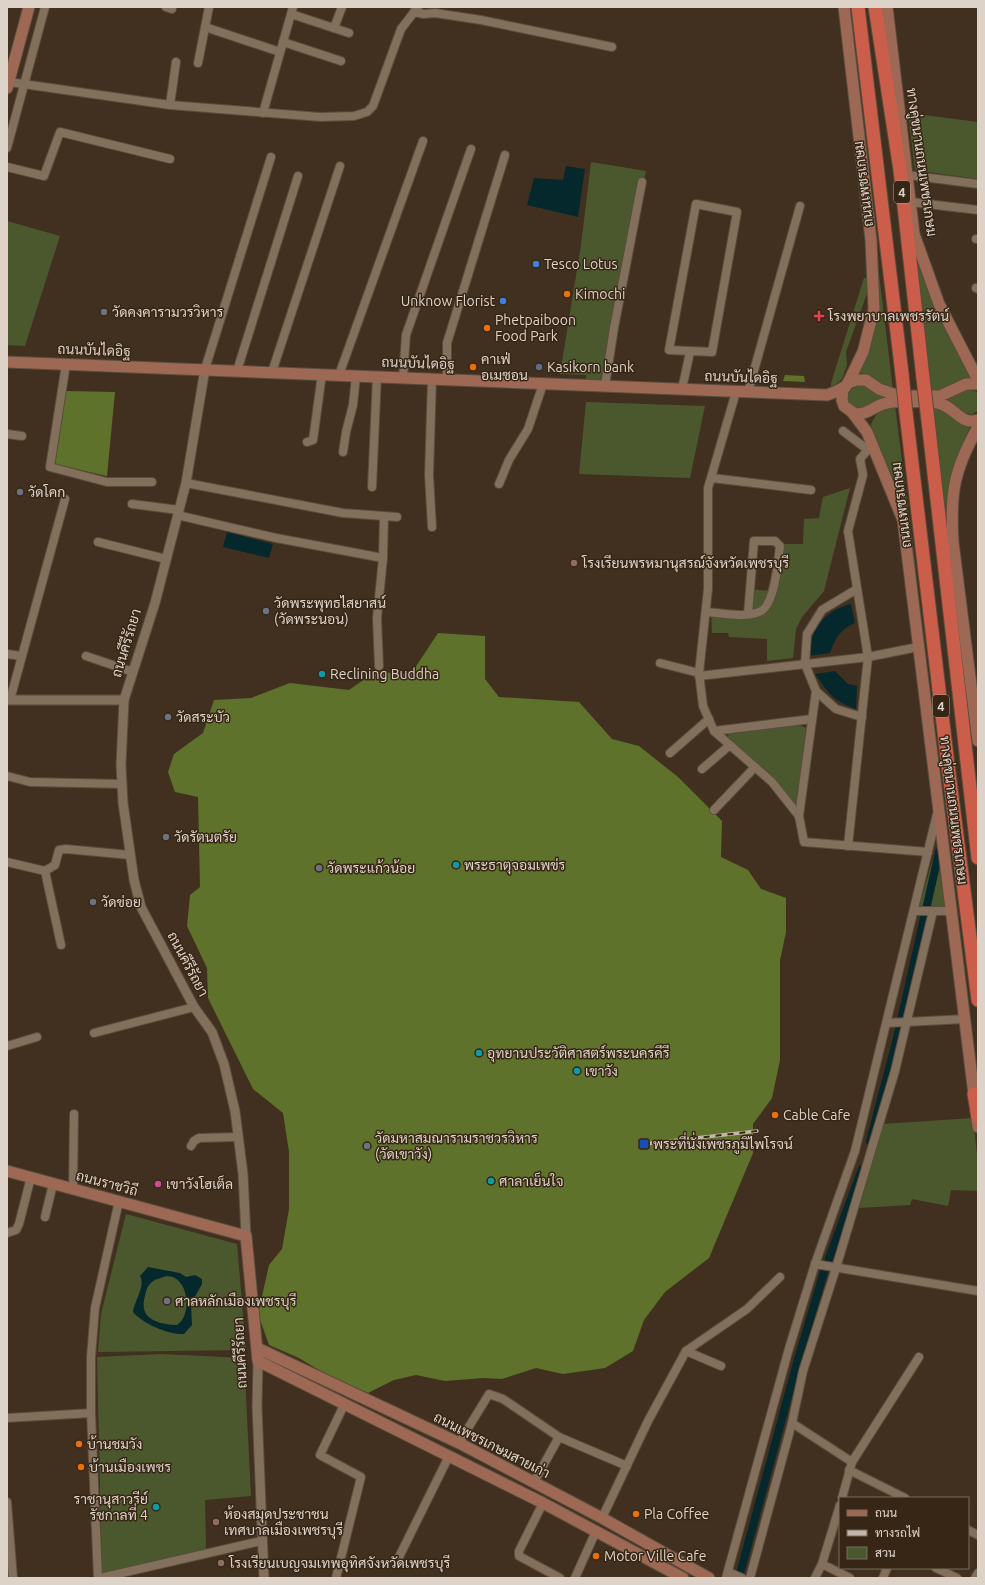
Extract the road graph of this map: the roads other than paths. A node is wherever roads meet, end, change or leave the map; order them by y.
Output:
1 (29, 7) edge
2 (45, 7) edge
3 (209, 7) edge
4 (342, 7) edge
5 (844, 7) edge
6 (858, 7) edge
7 (875, 7) edge
8 (887, 7) edge
9 (416, 9) edge
10 (292, 11) edge
11 (205, 28) junction
12 (334, 28) junction
13 (349, 33) dead end
14 (283, 42) junction
15 (612, 47) dead end
16 (280, 52) junction
17 (341, 61) dead end
18 (176, 62) dead end
19 (198, 63) dead end
20 (25, 84) junction
21 (8, 85) edge
22 (170, 105) junction
23 (263, 113) junction
24 (423, 141) dead end
25 (7, 148) edge
26 (471, 150) dead end
27 (505, 155) dead end
28 (271, 157) dead end
29 (170, 159) dead end
30 (340, 166) dead end
31 (7, 167) edge
32 (907, 175) junction
33 (298, 176) dead end
34 (642, 182) dead end
35 (978, 184) edge
36 (910, 202) junction
37 (800, 206) dead end
38 (978, 210) edge
39 (690, 352) junction
40 (7, 362) edge
41 (66, 364) junction
42 (205, 369) junction
43 (237, 371) junction
44 (272, 372) junction
45 (322, 374) junction
46 (338, 375) junction
47 (356, 376) junction
48 (377, 376) junction
49 (403, 378) junction
50 (432, 379) junction
51 (447, 379) junction
52 (978, 380) edge
53 (543, 384) junction
54 (978, 384) edge
55 (847, 385) junction
56 (605, 386) junction
57 (682, 389) junction
58 (736, 392) junction
59 (748, 392) junction
60 (827, 395) junction
61 (848, 409) junction
62 (978, 420) edge
63 (978, 426) edge
64 (843, 430) dead end
65 (7, 434) edge
66 (22, 436) dead end
67 (307, 442) dead end
68 (870, 448) junction
69 (344, 452) dead end
70 (712, 478) junction
71 (152, 482) dead end
72 (186, 482) junction
73 (499, 484) dead end
74 (372, 487) dead end
75 (811, 490) dead end
76 (65, 499) dead end
77 (132, 504) dead end
78 (178, 512) junction
79 (384, 516) junction
80 (397, 516) dead end
81 (432, 527) dead end
82 (98, 542) dead end
83 (383, 558) junction
84 (166, 559) junction
85 (857, 589) junction
86 (706, 612) junction
87 (748, 614) junction
88 (918, 648) junction
89 (7, 654) edge
90 (22, 656) junction
91 (86, 656) dead end
92 (868, 657) junction
93 (660, 663) dead end
94 (805, 664) junction
95 (379, 666) dead end
96 (133, 672) junction
97 (699, 675) junction
98 (816, 691) junction
99 (8, 700) edge
100 (124, 700) junction
101 (976, 702) edge
102 (862, 717) junction
103 (709, 719) junction
104 (812, 719) junction
105 (714, 731) junction
106 (978, 740) edge
107 (730, 745) junction
108 (670, 753) dead end
109 (755, 767) junction
110 (702, 770) dead end
111 (7, 776) edge
112 (122, 784) junction
113 (969, 784) junction
114 (938, 809) junction
115 (714, 810) dead end
116 (799, 816) junction
117 (978, 832) edge
118 (848, 846) junction
119 (928, 852) junction
120 (130, 855) junction
121 (978, 858) edge
122 (7, 862) edge
123 (45, 870) junction
124 (916, 911) junction
125 (952, 911) junction
126 (932, 912) junction
127 (61, 944) dead end
128 (978, 1000) edge
129 (194, 1007) junction
130 (965, 1019) junction
131 (907, 1022) junction
132 (887, 1023) junction
133 (94, 1033) dead end
134 (37, 1037) dead end
135 (7, 1046) edge
136 (974, 1094) junction
137 (74, 1114) dead end
138 (978, 1117) edge
139 (978, 1127) edge
140 (238, 1137) junction
141 (191, 1146) dead end
142 (7, 1171) edge
143 (31, 1177) junction
144 (53, 1184) junction
145 (73, 1189) junction
146 (119, 1201) junction
147 (45, 1217) dead end
148 (7, 1233) edge
149 (246, 1236) junction
150 (817, 1265) junction
151 (834, 1267) junction
152 (780, 1277) dead end
153 (978, 1291) edge
154 (257, 1348) junction
155 (686, 1351) junction
156 (919, 1357) dead end
157 (258, 1361) junction
158 (721, 1366) dead end
159 (344, 1405) junction
160 (91, 1413) junction
161 (7, 1418) edge
162 (792, 1423) junction
163 (559, 1437) junction
164 (459, 1444) junction
165 (449, 1456) junction
166 (627, 1466) junction
167 (851, 1466) junction
168 (534, 1482) junction
169 (842, 1497) edge
170 (903, 1497) edge
171 (7, 1502) edge
172 (543, 1504) junction
173 (602, 1518) junction
174 (838, 1522) edge
175 (969, 1530) edge
176 (596, 1531) junction
177 (978, 1535) edge
178 (261, 1541) junction
179 (399, 1557) dead end
180 (822, 1564) junction
181 (886, 1569) edge
182 (938, 1569) edge
183 (978, 1573) edge
184 (727, 1575) edge
185 (13, 1578) edge
186 (99, 1578) edge
187 (264, 1578) edge
188 (336, 1578) edge
189 (560, 1578) edge
190 (575, 1578) edge
191 (683, 1578) edge
192 (709, 1578) edge
193 (742, 1578) edge
194 (750, 1578) edge
195 (815, 1578) edge
196 (850, 1578) edge
197 (882, 1578) edge
198 (957, 1578) edge
199 (975, 1578) edge

1 - 21 main road
2 - 20 street
3 - 11 street
4 - 12 street
5 - 55 main road
6 - 128 highway, ถนนเพชรเกษม / 4, bridge
7 - 113 highway, 4, bridge
8 - 32 main road, ทางคู่ขนานถนนเพชรเกษม / 4
9 - 15 street
9 - 23 street
10 - 12 street
10 - 14 street
11 - 16 street
11 - 19 street
12 - 13 street
14 - 16 street
14 - 17 street
16 - 23 street
18 - 22 street
20 - 21 street
20 - 22 street
20 - 25 street
22 - 23 street
24 - 46 street
26 - 49 street
27 - 51 street
28 - 42 street
29 - 31 street
30 - 44 street
32 - 35 street
32 - 36 main road, ทางคู่ขนานถนนเพชรเกษม / 4
33 - 43 street
34 - 56 street
36 - 38 street
36 - 52 main road, ทางคู่ขนานถนนเพชรเกษม / 4
37 - 59 street
39 - 39 street
39 - 57 street
40 - 41 main road, ถนนบันไดอิฐ
41 - 42 main road, ถนนบันไดอิฐ
41 - 71 street
42 - 43 main road, ถนนบันไดอิฐ
42 - 72 street, ถนนคีรีรัถยา
43 - 44 main road, ถนนบันไดอิฐ
44 - 45 main road, ถนนบันไดอิฐ
45 - 46 main road, ถนนบันไดอิฐ
45 - 67 street
46 - 47 main road, ถนนบันไดอิฐ
47 - 48 main road, ถนนบันไดอิฐ
47 - 69 street
48 - 49 main road, ถนนบันไดอิฐ
48 - 74 street
49 - 50 main road, ถนนบันไดอิฐ
50 - 51 main road, ถนนบันไดอิฐ
50 - 81 street
51 - 53 main road, ถนนบันไดอิฐ
53 - 56 main road, ถนนบันไดอิฐ
53 - 73 street
54 - 55 main road, ถนนบันไดอิฐ
55 - 60 main road, ถนนบันไดอิฐ
55 - 61 main road
56 - 57 main road, ถนนบันไดอิฐ
57 - 58 main road, ถนนบันไดอิฐ
58 - 59 main road, ถนนบันไดอิฐ
58 - 70 street
59 - 60 main road, ถนนบันไดอิฐ
60 - 61 main road
61 - 62 main road
61 - 68 main road, ทางคู่ขนานถนนเพชรเกษม / 4
63 - 101 main road
64 - 68 street
65 - 66 street
68 - 85 street
68 - 88 main road, ทางคู่ขนานถนนเพชรเกษม / 4
70 - 75 street
70 - 86 street
72 - 78 street, ถนนคีรีรัถยา
72 - 79 street
76 - 90 street
77 - 78 street
78 - 83 street
78 - 84 street, ถนนคีรีรัถยา
79 - 80 street
79 - 83 street
82 - 84 street
83 - 95 street
84 - 96 street, ถนนคีรีรัถยา
85 - 92 street
85 - 94 street
86 - 87 street
86 - 97 street
87 - 87 street
88 - 92 street
88 - 114 main road, ทางคู่ขนานถนนเพชรเกษม / 4
89 - 90 street
90 - 99 street
91 - 96 street
92 - 94 street
92 - 102 street
93 - 97 street
94 - 97 street
94 - 98 street
96 - 100 street, ถนนคีรีรัถยา
97 - 103 street
98 - 102 street
98 - 104 street
99 - 100 street
100 - 112 street, ถนนคีรีรัถยา
101 - 106 main road
102 - 118 street
103 - 105 street
103 - 108 street
104 - 105 street
104 - 116 street
105 - 107 street
107 - 109 street
107 - 110 street
109 - 115 street
109 - 116 street
111 - 112 street
112 - 120 street, ถนนคีรีรัถยา
113 - 117 highway
113 - 121 highway, 4
114 - 119 street
114 - 125 main road, ทางคู่ขนานถนนเพชรเกษม / 4
116 - 118 street
118 - 119 street
119 - 124 street
120 - 123 street
120 - 129 street, ถนนคีรีรัถยา
122 - 123 street
123 - 127 street
124 - 126 street
124 - 132 street
125 - 126 street
125 - 130 main road, ทางคู่ขนานถนนเพชรเกษม / 4
126 - 131 street
129 - 133 street
129 - 140 street, ถนนคีรีรัถยา
130 - 131 street
130 - 136 main road, ทางคู่ขนานถนนเพชรเกษม / 4
131 - 132 street
131 - 151 street
132 - 150 street
134 - 135 street
136 - 138 highway
136 - 139 main road, ทางคู่ขนานถนนเพชรเกษม / 4
137 - 145 street
140 - 141 street
140 - 149 street, ถนนคีรีรัถยา
142 - 143 main road, ถนนราชวิถี
143 - 144 main road, ถนนราชวิถี
143 - 148 street
144 - 145 main road, ถนนราชวิถี
144 - 147 street
145 - 146 main road, ถนนราชวิถี
146 - 149 main road, ถนนราชวิถี
146 - 160 street
149 - 154 main road, ถนนคีรีรัถยา
150 - 151 street
150 - 184 street
151 - 153 street
151 - 162 street
152 - 155 street
154 - 157 main road, ถนนคีรีรัถยา
154 - 164 main road, ถนนเพชรเกษมสายเก่า
155 - 158 street
155 - 166 street
156 - 167 street
157 - 159 main road, ถนนเพชรเกษมสายเก่า
157 - 178 street, ถนนคีรีรัถยา
159 - 165 main road, ถนนเพชรเกษมสายเก่า
159 - 188 street
160 - 161 street
160 - 186 street
162 - 167 street
162 - 194 street
163 - 164 street
163 - 166 street
163 - 168 street
164 - 168 main road, ถนนเพชรเกษมสายเก่า
165 - 172 main road, ถนนเพชรเกษมสายเก่า
165 - 179 street
166 - 173 street
167 - 169 street
167 - 170 street
168 - 173 main road, ถนนเพชรเกษมสายเก่า
171 - 185 street
172 - 176 main road, ถนนเพชรเกษมสายเก่า
172 - 189 street
173 - 192 main road, ถนนเพชรเกษมสายเก่า
174 - 180 street
175 - 177 street
176 - 190 street
176 - 191 main road, ถนนเพชรเกษมสายเก่า
178 - 186 street
178 - 187 street, ถนนคีรีรัถยา
180 - 195 street
180 - 196 street
181 - 197 street
182 - 198 street
183 - 199 street
184 - 193 street

